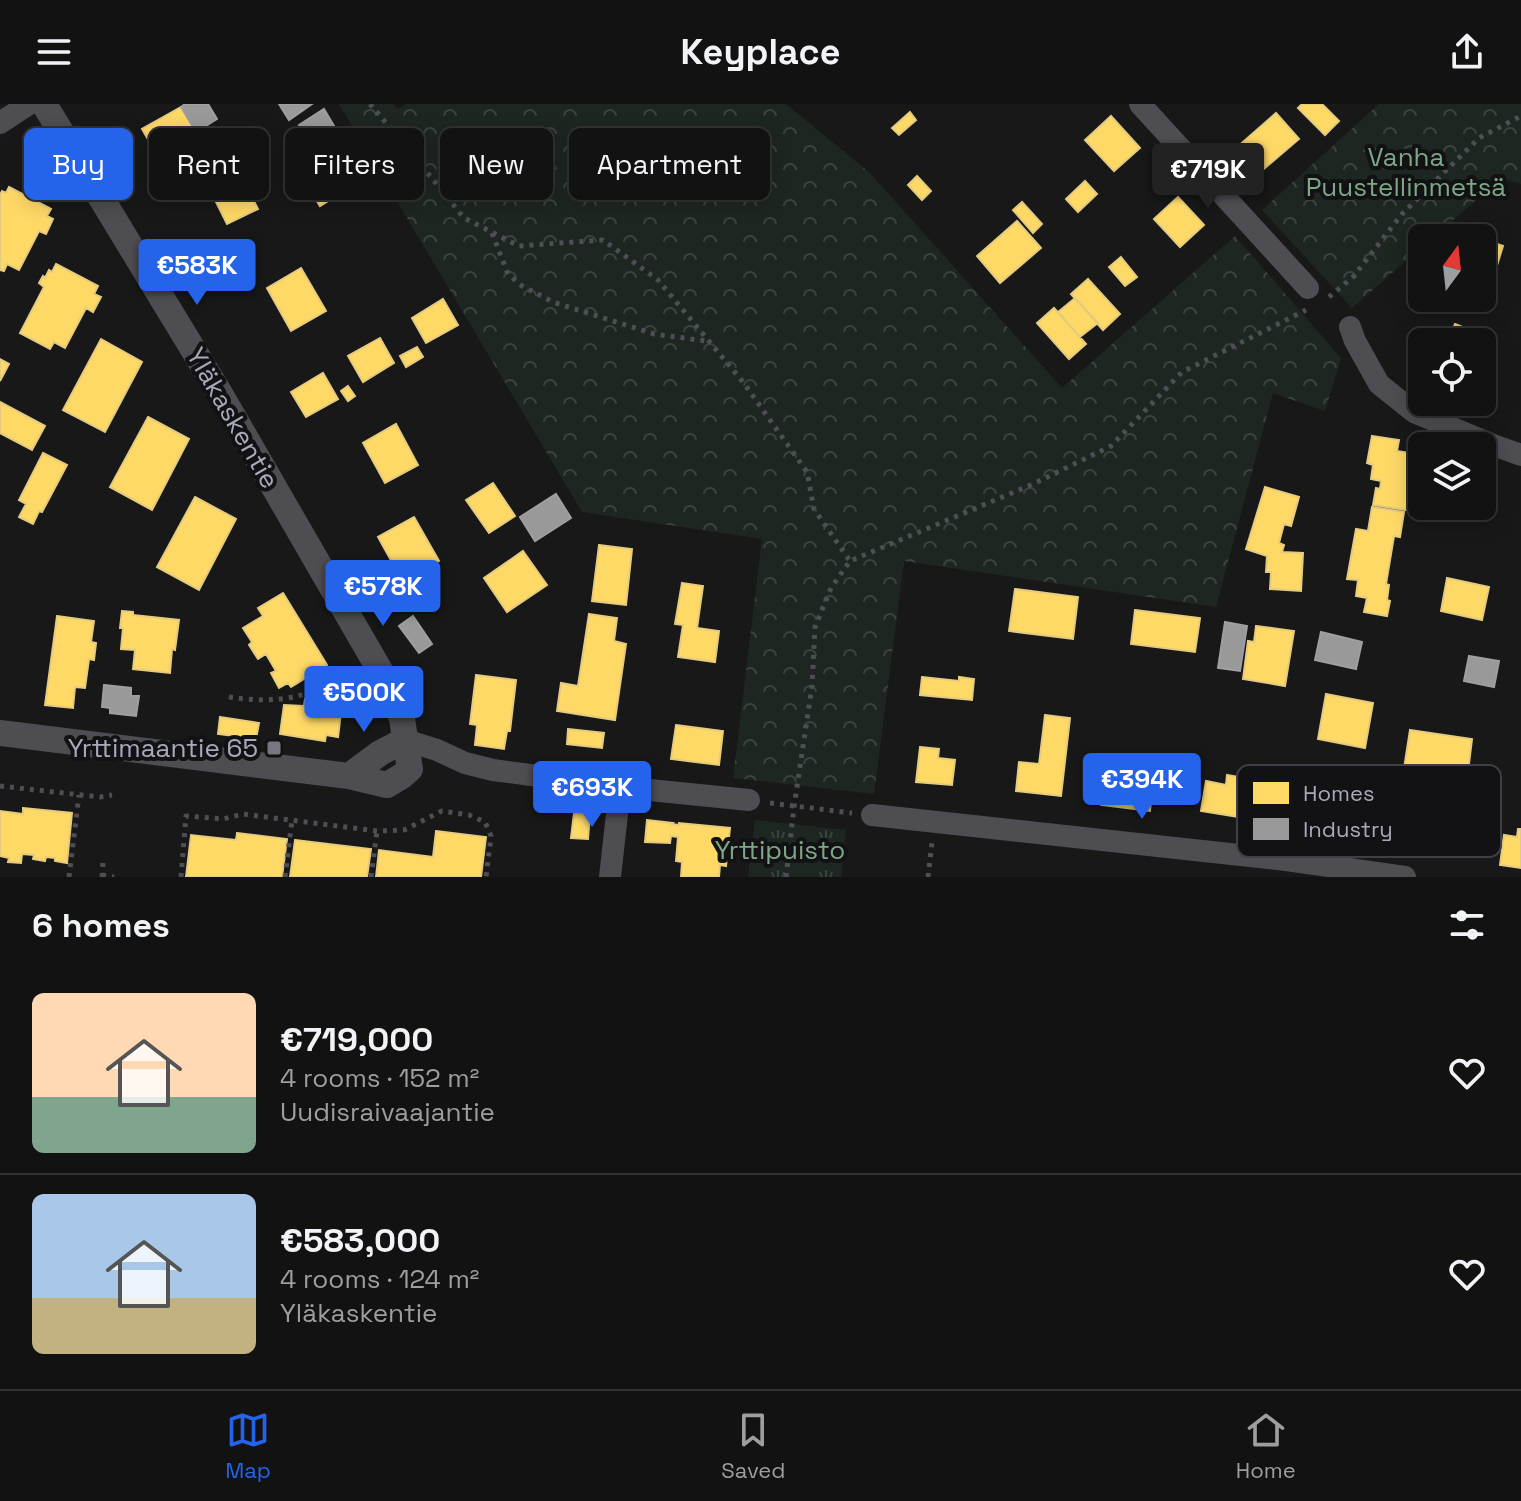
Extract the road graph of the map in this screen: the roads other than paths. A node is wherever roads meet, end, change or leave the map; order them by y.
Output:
1 (29, 104) edge
2 (44, 104) edge
3 (1140, 104) edge
4 (0, 123) edge
5 (1312, 300) road end
6 (1350, 327) dead end
7 (1521, 455) edge
8 (0, 733) edge
9 (405, 740) junction
10 (620, 787) junction
11 (749, 800) road end
12 (872, 815) road end
13 (1237, 855) edge
14 (1258, 857) edge
15 (610, 877) edge
16 (1405, 877) edge

1 - 4 street
2 - 9 street, Yläkaskentie
3 - 5 street
6 - 7 street
8 - 9 street, Yläkaskentie
9 - 10 street
10 - 11 street
10 - 15 street
12 - 13 street
14 - 16 street

